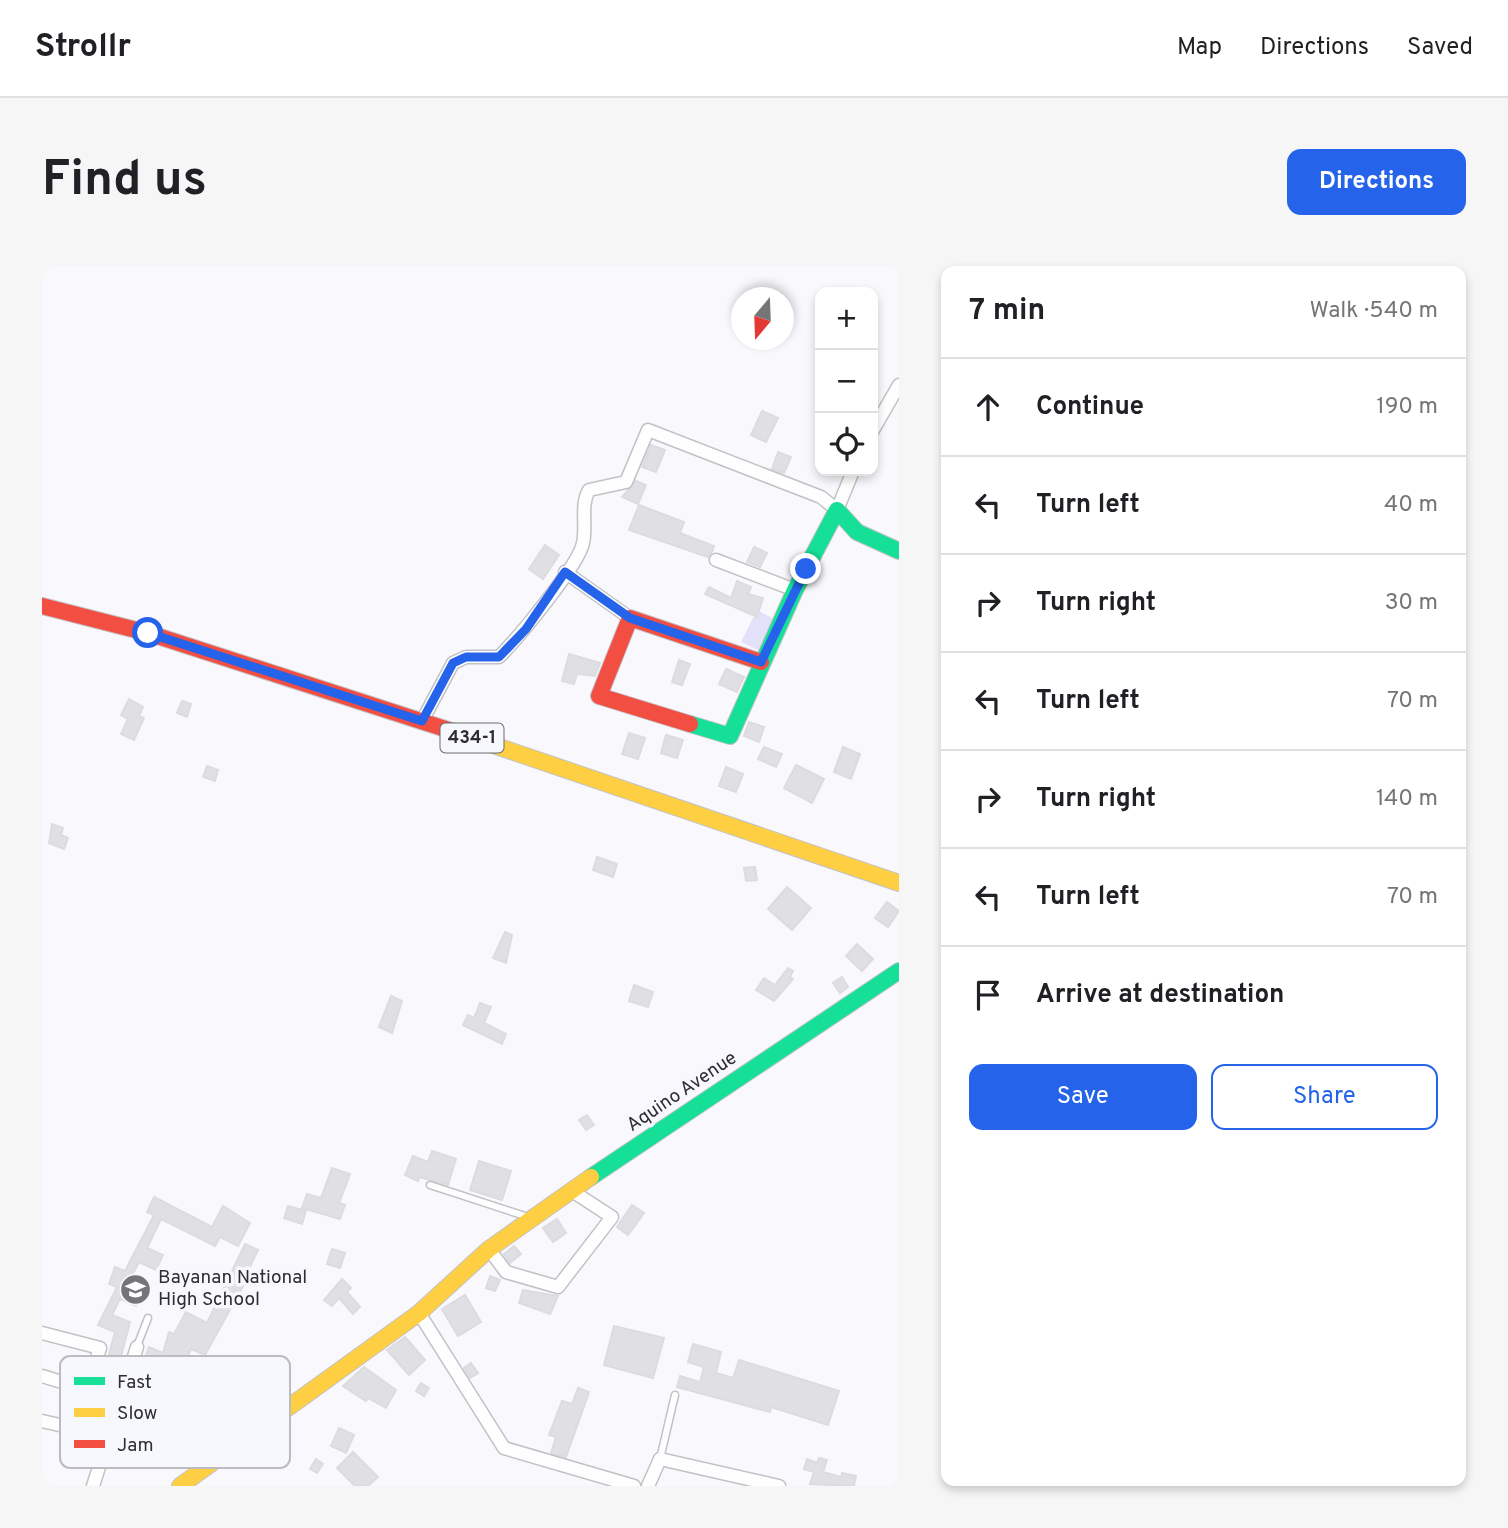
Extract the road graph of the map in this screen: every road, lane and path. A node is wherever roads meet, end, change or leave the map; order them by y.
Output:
1 (899, 385) edge
2 (878, 421) edge
3 (851, 476) edge
4 (837, 510) junction
5 (899, 551) edge
6 (716, 560) dead end
7 (565, 572) junction
8 (795, 590) junction
9 (42, 606) edge
10 (630, 618) junction
11 (761, 662) junction
12 (422, 721) junction
13 (899, 883) edge
14 (899, 971) edge
15 (430, 1185) dead end
16 (572, 1191) junction
17 (530, 1218) junction
18 (489, 1249) junction
19 (419, 1312) junction
20 (148, 1318) dead end
21 (42, 1333) edge
22 (137, 1347) joint
23 (97, 1356) edge
24 (134, 1356) edge
25 (42, 1376) edge
26 (60, 1381) edge
27 (675, 1395) dead end
28 (290, 1406) edge
29 (42, 1421) edge
30 (60, 1425) edge
31 (660, 1459) junction
32 (99, 1468) edge
33 (205, 1468) edge
34 (93, 1486) edge
35 (180, 1486) edge
36 (634, 1486) edge
37 (648, 1486) edge
38 (779, 1486) edge

1 - 2 street
3 - 4 street
4 - 5 street
4 - 7 street
4 - 8 street
6 - 8 street
7 - 10 street
7 - 12 street
8 - 11 street
9 - 12 street, 434-1
10 - 11 street
10 - 11 street
12 - 13 street, 434-1
14 - 16 street, Aquino Avenue
15 - 17 lane
16 - 17 street, Aquino Avenue
16 - 18 street
17 - 18 street, Aquino Avenue
18 - 19 street, Aquino Avenue
19 - 28 street, Aquino Avenue
19 - 36 street
20 - 22 lane
21 - 23 street
22 - 24 street
25 - 26 street
27 - 31 lane
29 - 30 street
31 - 37 street
31 - 38 street
32 - 34 street
33 - 35 street, Aquino Avenue

